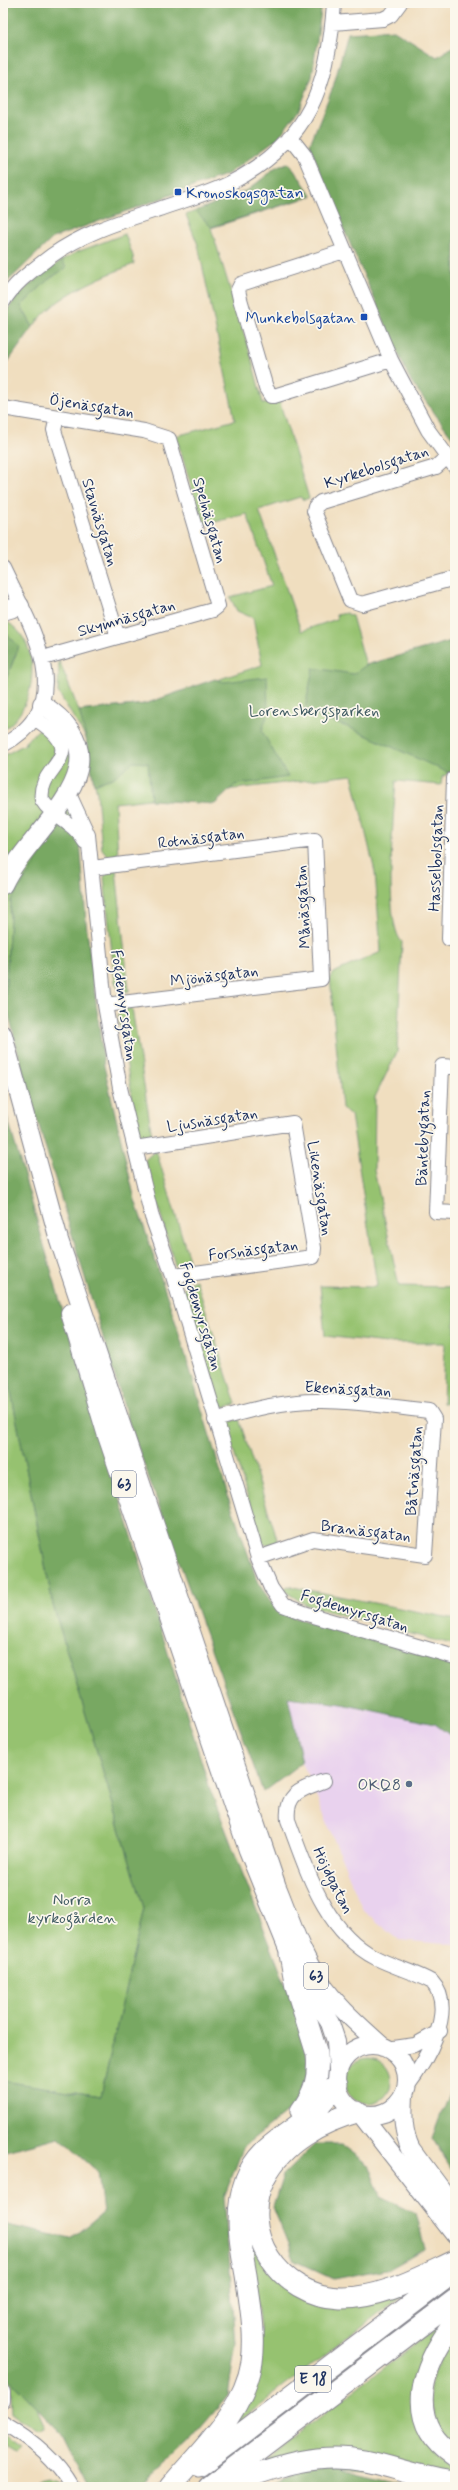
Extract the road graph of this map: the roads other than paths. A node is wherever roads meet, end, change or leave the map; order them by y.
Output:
1 (334, 3) edge
2 (400, 3) edge
3 (333, 23) junction
4 (290, 137) junction
5 (344, 251) junction
6 (3, 302) edge
7 (391, 360) junction
8 (3, 408) edge
9 (57, 417) junction
10 (171, 444) joint
11 (451, 462) edge
12 (3, 568) edge
13 (455, 578) edge
14 (20, 606) junction
15 (218, 606) joint
16 (3, 611) edge
17 (118, 637) junction
18 (43, 658) junction
19 (38, 711) junction
20 (3, 746) edge
21 (454, 778) dead end
22 (69, 794) junction
23 (55, 814) junction
24 (315, 840) joint
25 (90, 851) junction
26 (92, 868) junction
27 (3, 885) edge
28 (452, 939) edge
29 (322, 973) joint
30 (105, 1005) junction
31 (3, 1035) edge
32 (449, 1066) edge
33 (3, 1078) edge
34 (294, 1123) joint
35 (135, 1148) junction
36 (455, 1213) edge
37 (312, 1257) joint
38 (173, 1276) junction
39 (432, 1414) joint
40 (215, 1420) junction
41 (425, 1555) joint
42 (258, 1558) junction
43 (455, 1657) edge
44 (324, 1781) dead end
45 (290, 1954) junction
46 (440, 2030) junction
47 (385, 2048) junction
48 (337, 2077) junction
49 (405, 2091) junction
50 (358, 2113) junction
51 (274, 2141) junction
52 (455, 2208) edge
53 (455, 2235) edge
54 (455, 2261) edge
55 (455, 2271) edge
56 (455, 2300) edge
57 (455, 2322) edge
58 (3, 2392) edge
59 (3, 2401) edge
60 (3, 2423) edge
61 (455, 2457) edge
62 (455, 2482) edge
63 (72, 2487) edge
64 (171, 2487) edge
65 (209, 2487) edge
66 (219, 2487) edge

1 - 3 street
2 - 3 street
3 - 4 street
4 - 5 street
4 - 6 street
5 - 7 street
5 - 7 street
7 - 11 street
8 - 9 street, Öjenäsgatan
9 - 10 street, Öjenäsgatan
9 - 17 street, Stavnäsgatan
10 - 15 street, Spelnäsgatan
11 - 13 street, Kyrkebolsgatan
12 - 14 street
14 - 16 main road
14 - 18 street
15 - 17 street, Skymnäsgatan
17 - 18 street, Skymnäsgatan
18 - 19 street
19 - 20 street
19 - 22 main road
19 - 23 street, Fogdemyrsgatan
21 - 28 street, Hasselbolsgatan
22 - 23 main road
22 - 25 street, Fogdemyrsgatan
23 - 25 street, Fogdemyrsgatan
23 - 27 main road
24 - 26 street, Rotnäsgatan
24 - 29 street, Månäsgatan
25 - 26 street, Fogdemyrsgatan
26 - 30 street, Fogdemyrsgatan
29 - 30 street, Mjönäsgatan
30 - 35 street, Fogdemyrsgatan
31 - 47 main road, 63
32 - 36 street, Bäntebygatan
33 - 45 main road, 63
34 - 35 street, Ljusnäsgatan
34 - 37 street, Likenäsgatan
35 - 38 street, Fogdemyrsgatan
37 - 38 street, Forsnäsgatan
38 - 40 street, Fogdemyrsgatan
39 - 40 street, Ekenäsgatan
39 - 41 street, Båtnäsgatan
40 - 42 street, Fogdemyrsgatan
41 - 42 street, Branäsgatan
42 - 43 street, Fogdemyrsgatan
44 - 46 street, Höjdgatan
45 - 48 main road, 63
45 - 51 highway
46 - 47 street
46 - 49 street, Höjdgatan
47 - 48 main road
47 - 49 main road, 63
48 - 50 main road, 63
48 - 51 highway
49 - 50 main road
49 - 52 main road, 63
50 - 53 main road, 63
50 - 54 highway
51 - 64 highway
55 - 64 highway, E 18
56 - 65 highway, E 18
57 - 61 highway
58 - 59 street
60 - 63 street
62 - 66 highway

